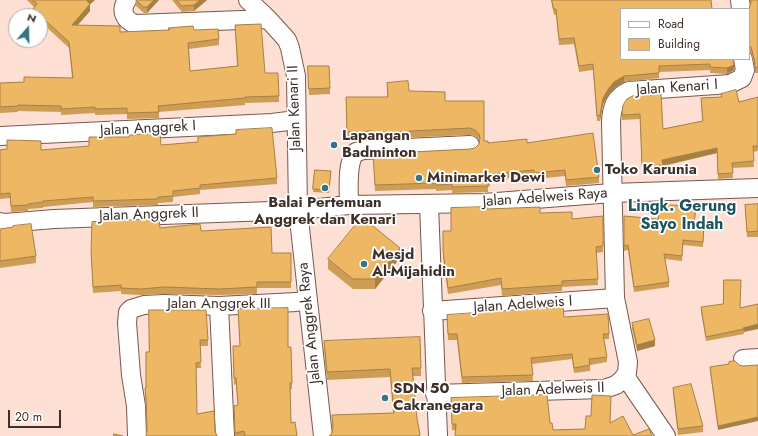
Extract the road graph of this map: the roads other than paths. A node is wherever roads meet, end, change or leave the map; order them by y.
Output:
1 (127, 0) edge
2 (248, 0) edge
3 (268, 18) junction
4 (743, 60) edge
5 (296, 120) junction
6 (0, 136) edge
7 (470, 145) dead end
8 (758, 188) edge
9 (612, 193) junction
10 (349, 205) junction
11 (429, 205) junction
12 (298, 210) junction
13 (0, 222) edge
14 (615, 298) junction
15 (307, 300) junction
16 (219, 306) junction
17 (432, 311) junction
18 (625, 376) junction
19 (435, 394) junction
20 (137, 436) edge
21 (225, 436) edge
22 (323, 436) edge
23 (438, 436) edge
24 (666, 436) edge

1 - 3 street
2 - 3 street, Jalan Kenari II
3 - 5 street, Jalan Kenari II
4 - 9 street, Jalan Kenari I
5 - 6 street, Jalan Anggrek I
5 - 12 street, Jalan Kenari II
7 - 10 street
8 - 9 street, Jalan Adelweis Raya
9 - 11 street, Jalan Adelweis Raya
9 - 14 street, Jalan Adelweis II
10 - 11 street, Jalan Adelweis Raya
10 - 12 street, Jalan Adelweis Raya
11 - 17 street
12 - 13 street, Jalan Anggrek II
12 - 15 street, Jalan Anggrek Raya
14 - 17 street, Jalan Adelweis I
14 - 18 street, Jalan Adelweis II
15 - 16 street, Jalan Anggrek III
15 - 22 street, Jalan Anggrek Raya
16 - 20 street, Jalan Anggrek III
16 - 21 street
17 - 19 street
18 - 19 street, Jalan Adelweis II
18 - 24 street
19 - 23 street

